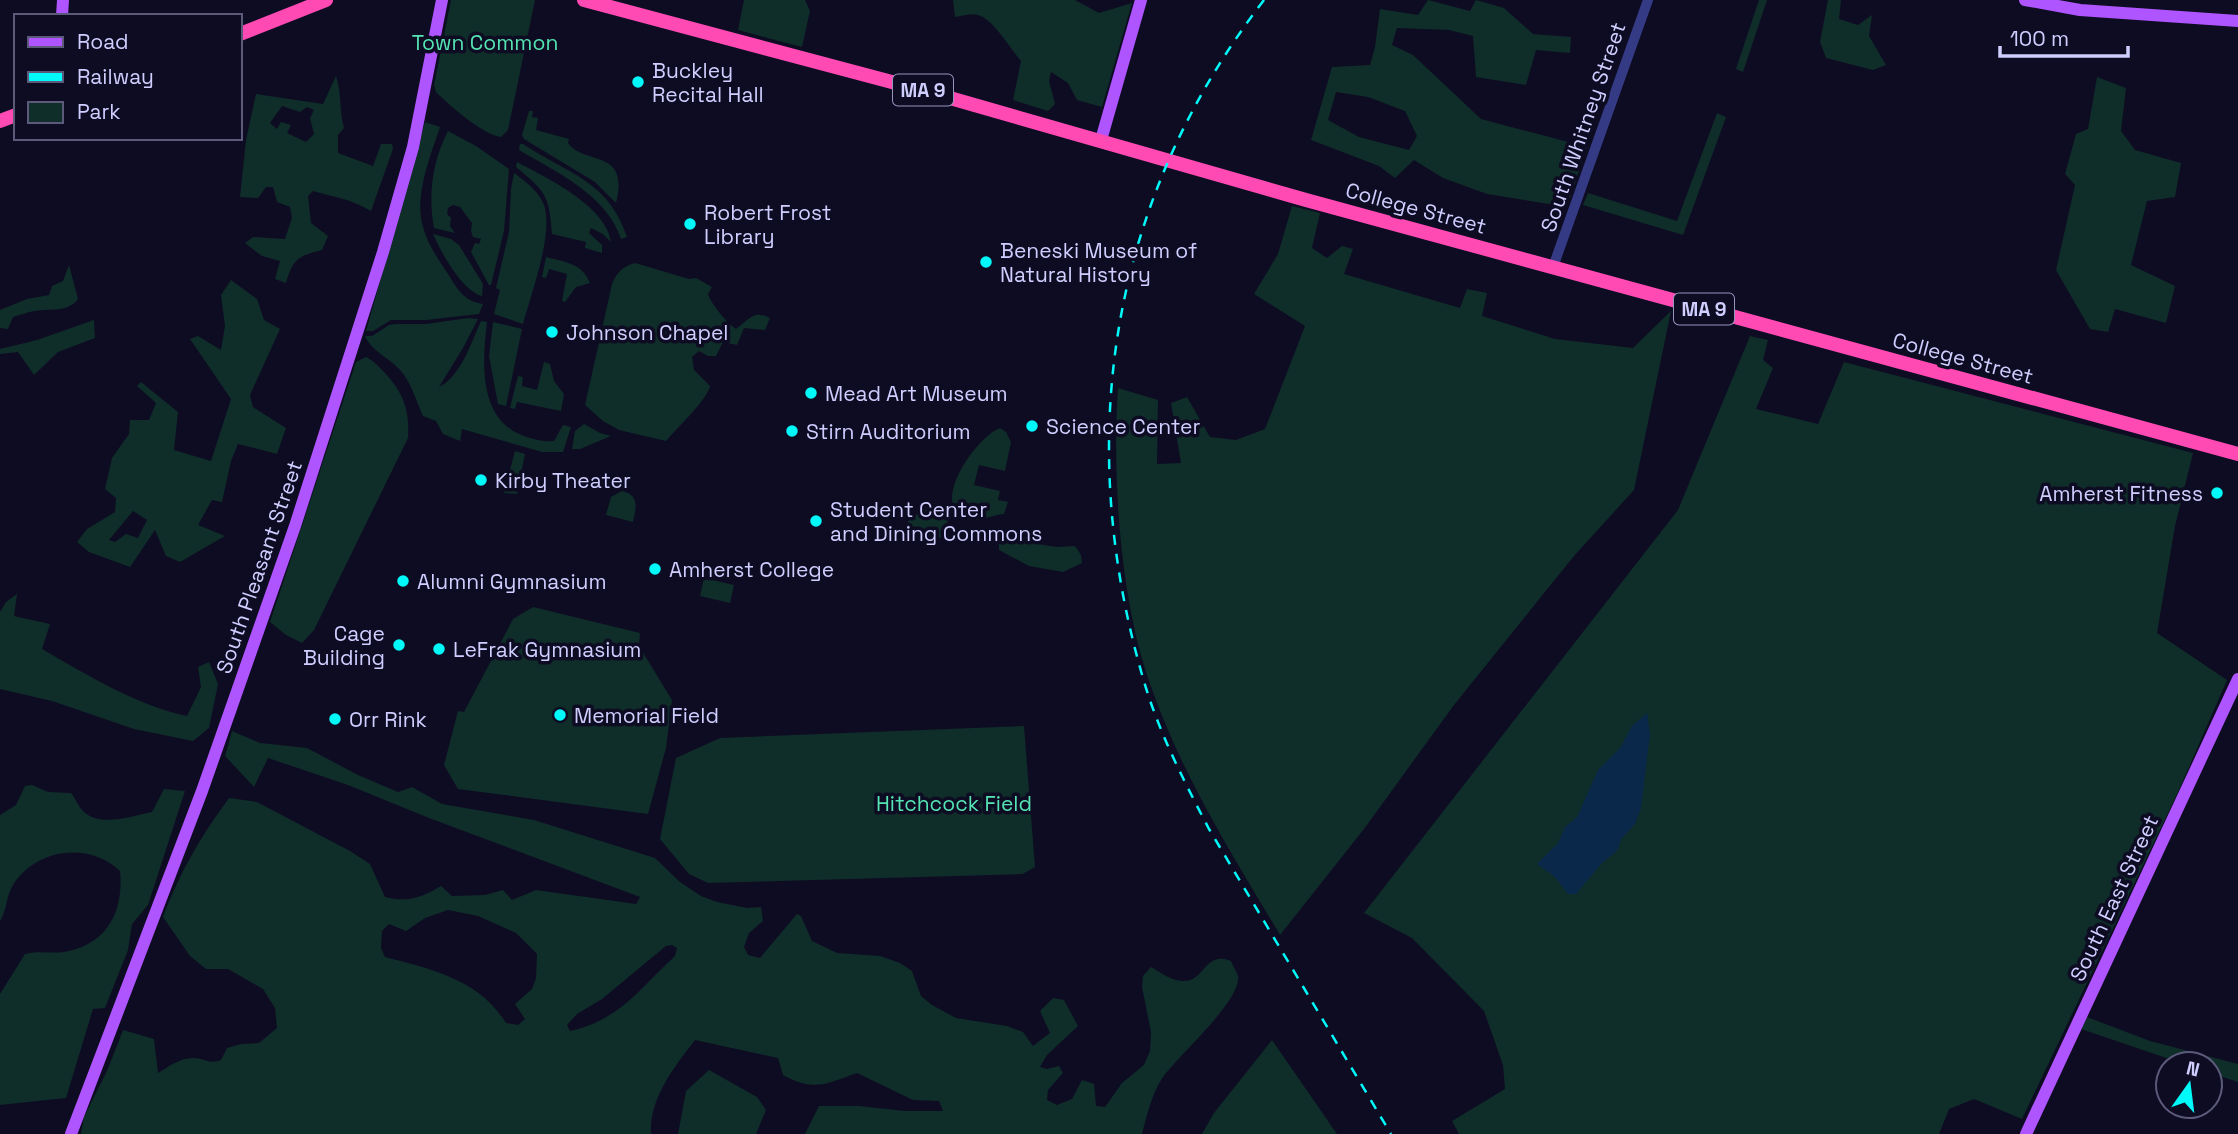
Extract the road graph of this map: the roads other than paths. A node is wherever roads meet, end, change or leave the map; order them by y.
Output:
1 (326, 0) edge
2 (442, 0) edge
3 (584, 0) edge
4 (1141, 0) edge
5 (1648, 0) edge
6 (2025, 0) edge
7 (2238, 21) edge
8 (242, 33) edge
9 (1101, 140) junction
10 (1553, 267) junction
11 (2238, 454) edge
12 (2238, 679) edge
13 (71, 1134) edge
14 (2026, 1134) edge

1 - 8 highway
2 - 13 main road, South Pleasant Street
3 - 9 highway, College Street / MA 9
4 - 9 main road
5 - 10 street, South Whitney Street
6 - 7 main road
9 - 10 highway, College Street / MA 9
10 - 11 highway, College Street / MA 9
12 - 14 main road, South East Street

